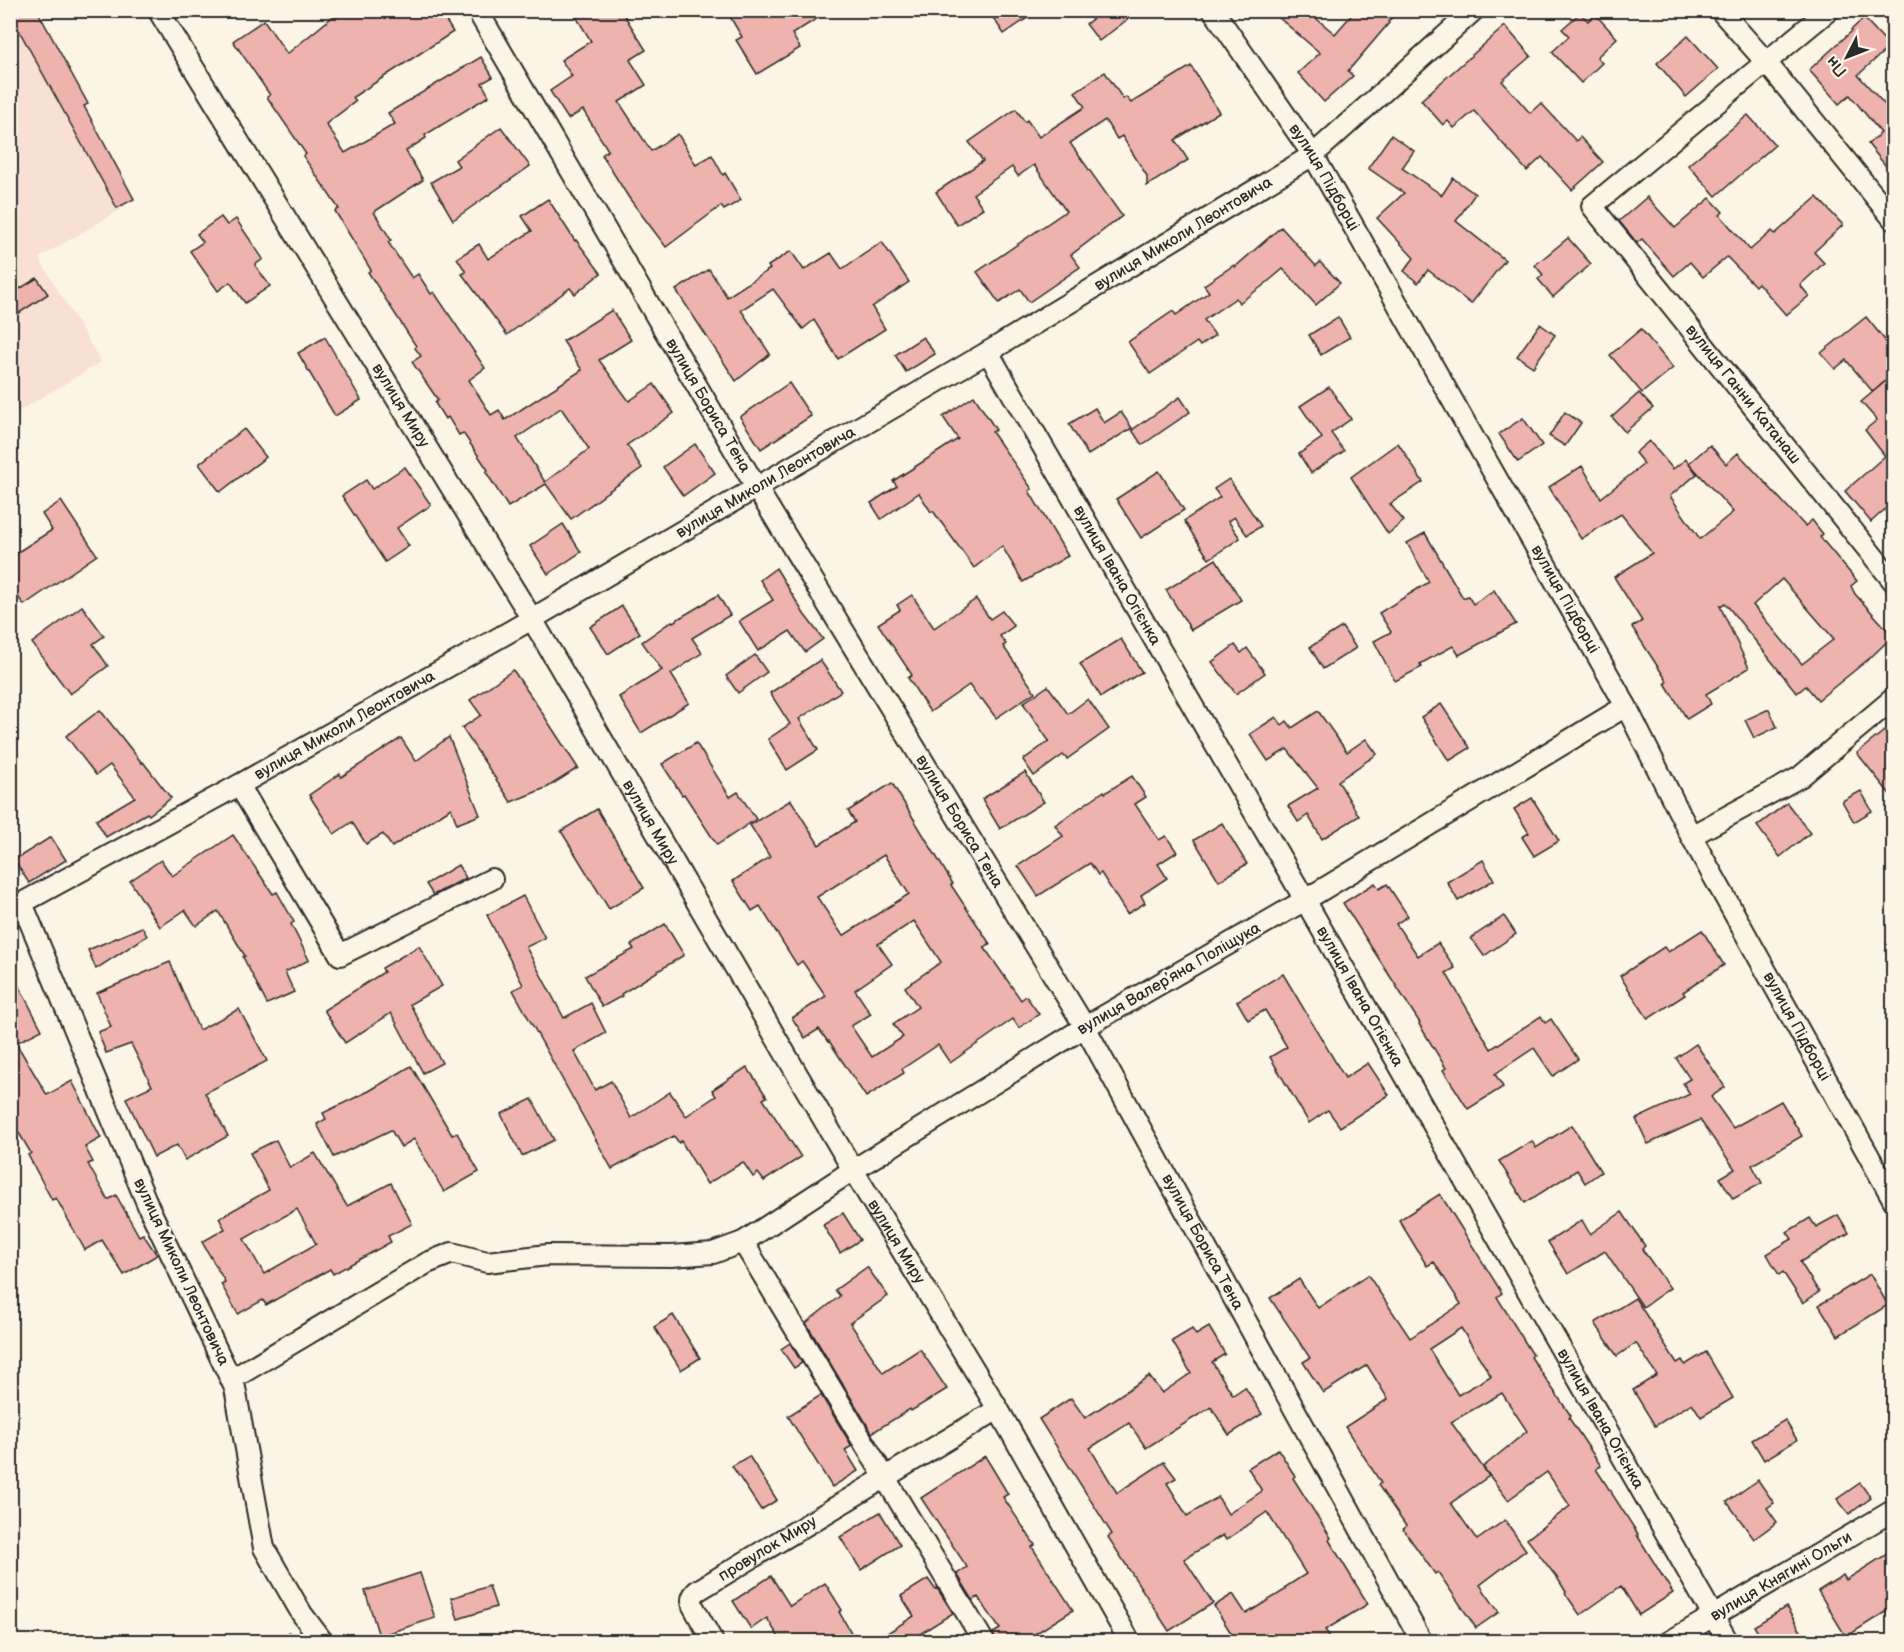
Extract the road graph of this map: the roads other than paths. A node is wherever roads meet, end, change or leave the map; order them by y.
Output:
1 (158, 10) edge
2 (477, 10) edge
3 (1213, 10) edge
4 (1474, 10) edge
5 (1720, 10) edge
6 (1829, 10) edge
7 (1766, 62) junction
8 (1313, 155) junction
9 (1893, 220) edge
10 (988, 352) junction
11 (756, 487) junction
12 (1893, 582) edge
13 (532, 619) junction
14 (1893, 698) edge
15 (1626, 706) junction
16 (239, 785) junction
17 (1691, 836) junction
18 (492, 879) dead end
19 (1305, 900) junction
20 (16, 907) edge
21 (1085, 1027) junction
22 (853, 1170) junction
23 (1893, 1202) edge
24 (742, 1242) junction
25 (232, 1379) junction
26 (998, 1409) junction
27 (885, 1477) junction
28 (1893, 1510) edge
29 (1713, 1616) junction
30 (323, 1641) edge
31 (713, 1641) edge
32 (984, 1641) edge
33 (1130, 1641) edge
34 (1422, 1641) edge
35 (1669, 1641) edge
36 (1728, 1641) edge

1 - 13 street, вулиця Миру
2 - 11 street, вулиця Бориса Тена
3 - 8 street, вулиця Підборці
4 - 8 street, вулиця Миколи Леонтовича
5 - 7 street
6 - 7 street
7 - 9 street
7 - 12 street, вулиця Ганни Катанаш
8 - 10 street, вулиця Миколи Леонтовича
8 - 15 street, вулиця Підборці
10 - 11 street, вулиця Миколи Леонтовича
10 - 19 street, вулиця Івана Огієнка
11 - 13 street, вулиця Миколи Леонтовича
11 - 21 street, вулиця Бориса Тена
13 - 16 street, вулиця Миколи Леонтовича
13 - 22 street, вулиця Миру
14 - 17 street
15 - 17 street, вулиця Підборці
15 - 19 street, вулиця Валерʼяна Поліщука
16 - 18 street
16 - 20 street, вулиця Миколи Леонтовича
17 - 23 street, вулиця Підборці
19 - 21 street, вулиця Валерʼяна Поліщука
19 - 29 street, вулиця Івана Огієнка
20 - 25 street, вулиця Миколи Леонтовича
21 - 22 street, вулиця Валерʼяна Поліщука
21 - 34 street, вулиця Бориса Тена
22 - 24 street, вулиця Валерʼяна Поліщука
22 - 26 street, вулиця Миру
24 - 25 street, вулиця Валерʼяна Поліщука
24 - 27 street
25 - 30 street, вулиця Миколи Леонтовича
26 - 27 street, провулок Миру
26 - 33 street, вулиця Миру
27 - 31 street, провулок Миру
27 - 32 street
28 - 29 street, вулиця Княгині Ольги
29 - 35 street, вулиця Княгині Ольги
29 - 36 street, вулиця Івана Огієнка

